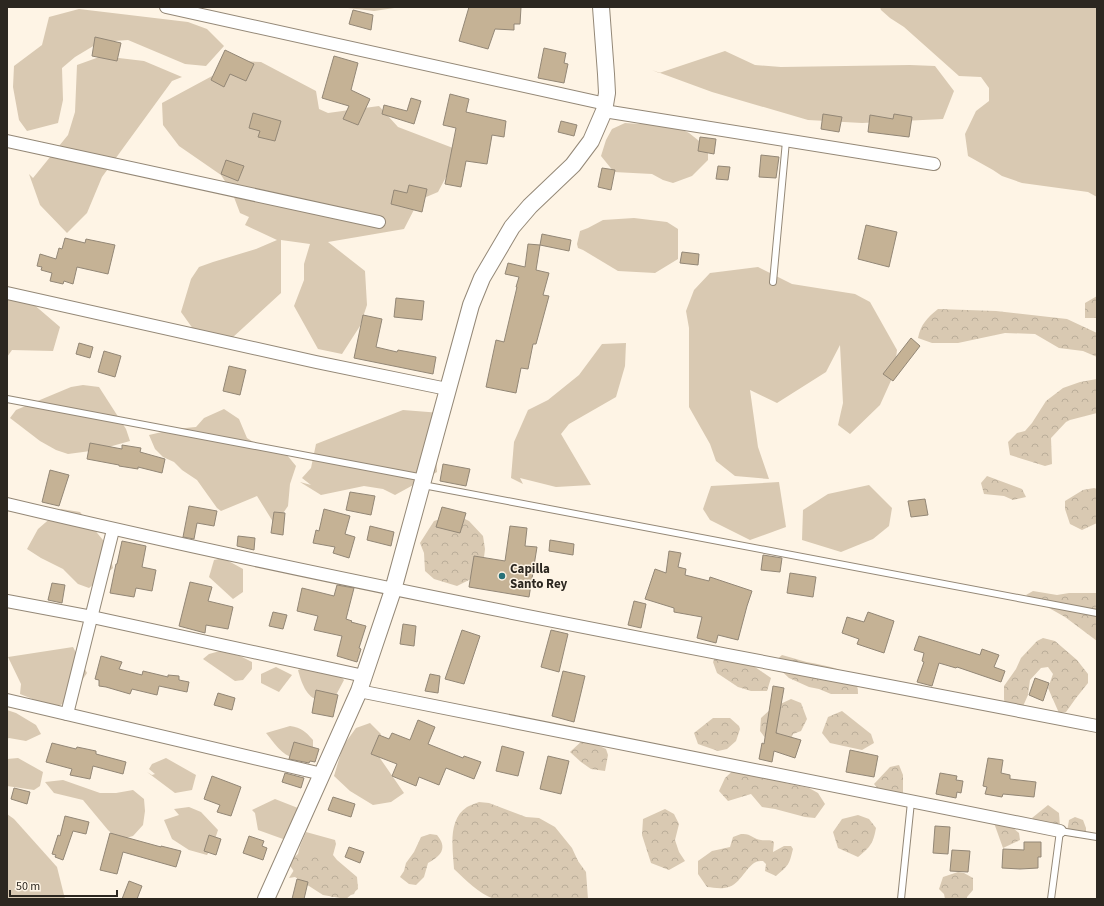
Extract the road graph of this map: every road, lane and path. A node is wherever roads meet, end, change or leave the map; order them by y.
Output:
1 (166, 7) edge
2 (600, 7) edge
3 (605, 108) junction
4 (7, 141) edge
5 (786, 141) junction
6 (934, 164) dead end
7 (378, 222) dead end
8 (773, 282) dead end
9 (7, 294) edge
10 (447, 389) junction
11 (7, 399) edge
12 (423, 482) junction
13 (7, 504) edge
14 (113, 530) junction
15 (393, 590) junction
16 (7, 601) edge
17 (1097, 613) edge
18 (92, 617) junction
19 (364, 676) junction
20 (359, 691) junction
21 (7, 700) edge
22 (67, 714) junction
23 (1097, 726) edge
24 (322, 774) junction
25 (911, 802) junction
26 (1060, 832) junction
27 (1097, 837) edge
28 (266, 899) edge
29 (901, 899) edge
30 (1051, 899) edge

1 - 3 street
2 - 3 main road
3 - 5 street
3 - 10 main road
4 - 7 street
5 - 6 street
5 - 8 lane
9 - 10 street
10 - 12 main road
11 - 12 lane
12 - 15 main road
12 - 17 lane
13 - 14 street
14 - 15 street
14 - 18 street
15 - 19 main road
15 - 23 street
16 - 18 street
18 - 19 street
18 - 22 street
19 - 20 main road
20 - 24 main road
20 - 25 street
21 - 22 street
22 - 24 street
24 - 28 main road
25 - 26 street
25 - 29 lane
26 - 27 lane
26 - 30 lane

